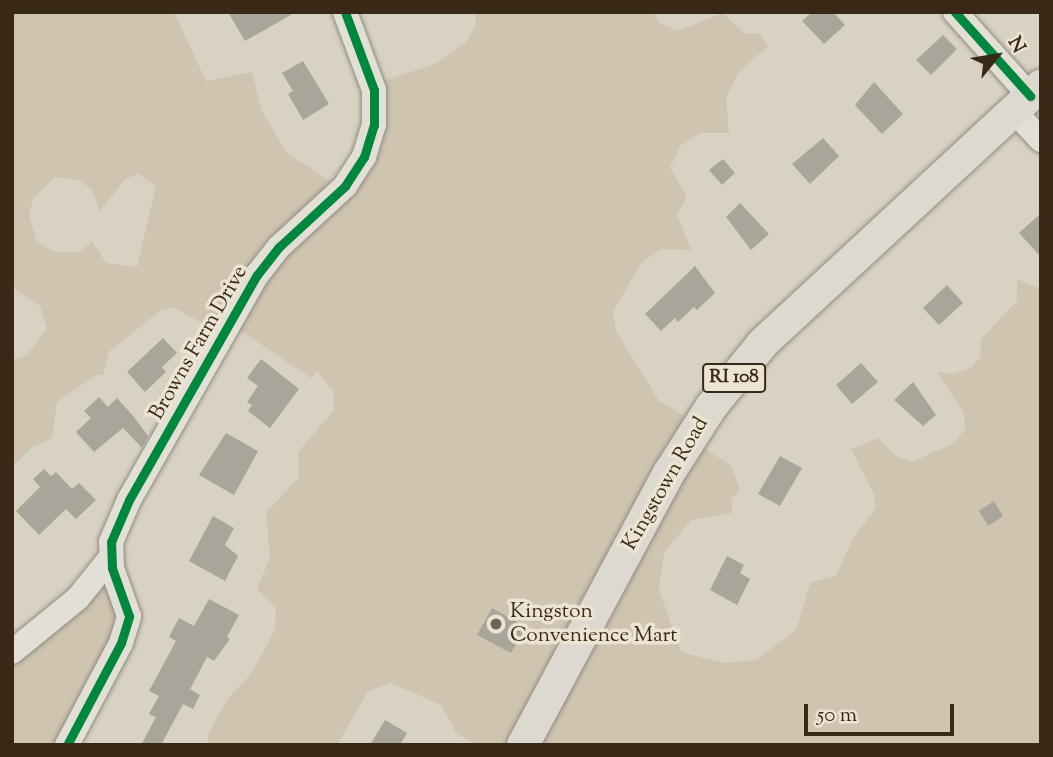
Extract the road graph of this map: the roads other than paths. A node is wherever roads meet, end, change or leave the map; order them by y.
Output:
1 (345, 12) edge
2 (955, 12) edge
3 (1028, 98) edge
4 (1041, 140) edge
5 (111, 557) junction
6 (12, 652) edge
7 (67, 745) edge
8 (523, 745) edge

1 - 5 street, Browns Farm Drive
2 - 3 street
3 - 4 street
3 - 8 main road, Kingstown Road / RI 108
5 - 6 street
5 - 7 street

